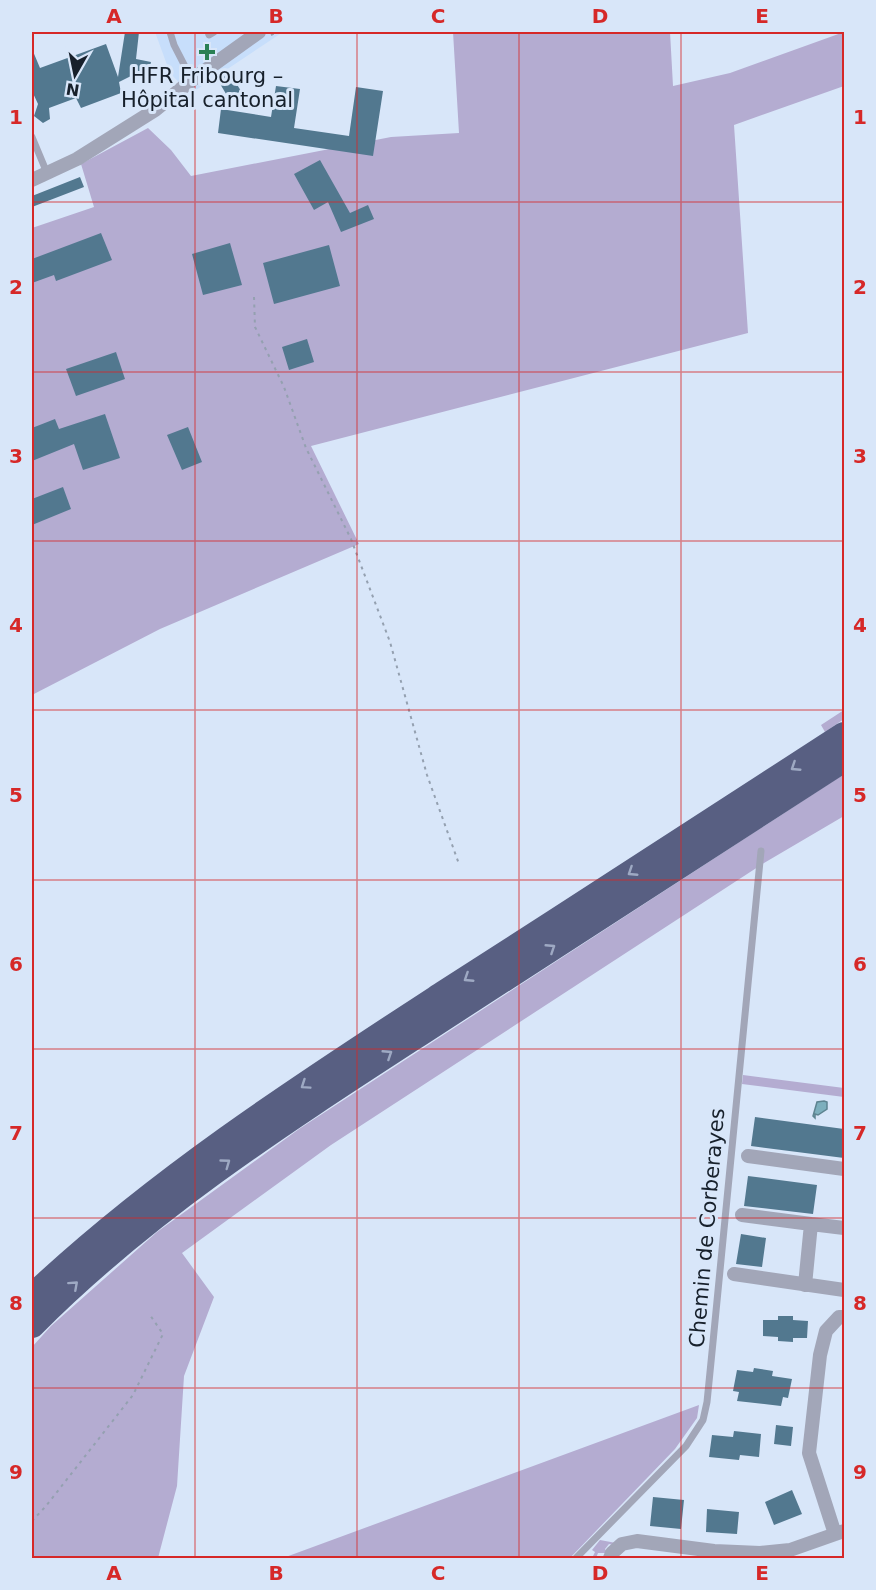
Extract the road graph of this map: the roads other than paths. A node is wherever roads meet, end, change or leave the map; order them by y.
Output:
1 (170, 32) edge
2 (208, 32) edge
3 (214, 32) edge
4 (259, 32) edge
5 (192, 80) junction
6 (32, 137) edge
7 (47, 173) junction
8 (32, 180) edge
9 (844, 735) edge
10 (844, 759) edge
11 (760, 851) dead end
12 (748, 1156) dead end
13 (844, 1169) edge
14 (742, 1215) dead end
15 (811, 1224) junction
16 (844, 1228) edge
17 (734, 1274) dead end
18 (805, 1285) junction
19 (844, 1290) edge
20 (32, 1297) edge
21 (844, 1317) edge
22 (32, 1325) edge
23 (840, 1533) edge
24 (576, 1558) edge
25 (610, 1558) edge

1 - 5 lane
2 - 3 lane
4 - 5 street
5 - 7 street
6 - 7 lane
7 - 8 street
9 -> 20 highway
22 -> 10 highway
11 - 24 lane, Chemin de Corberayes
12 - 13 street
14 - 15 street
15 - 16 street
15 - 18 street
17 - 18 street
18 - 19 street
21 - 23 street
23 - 25 street

